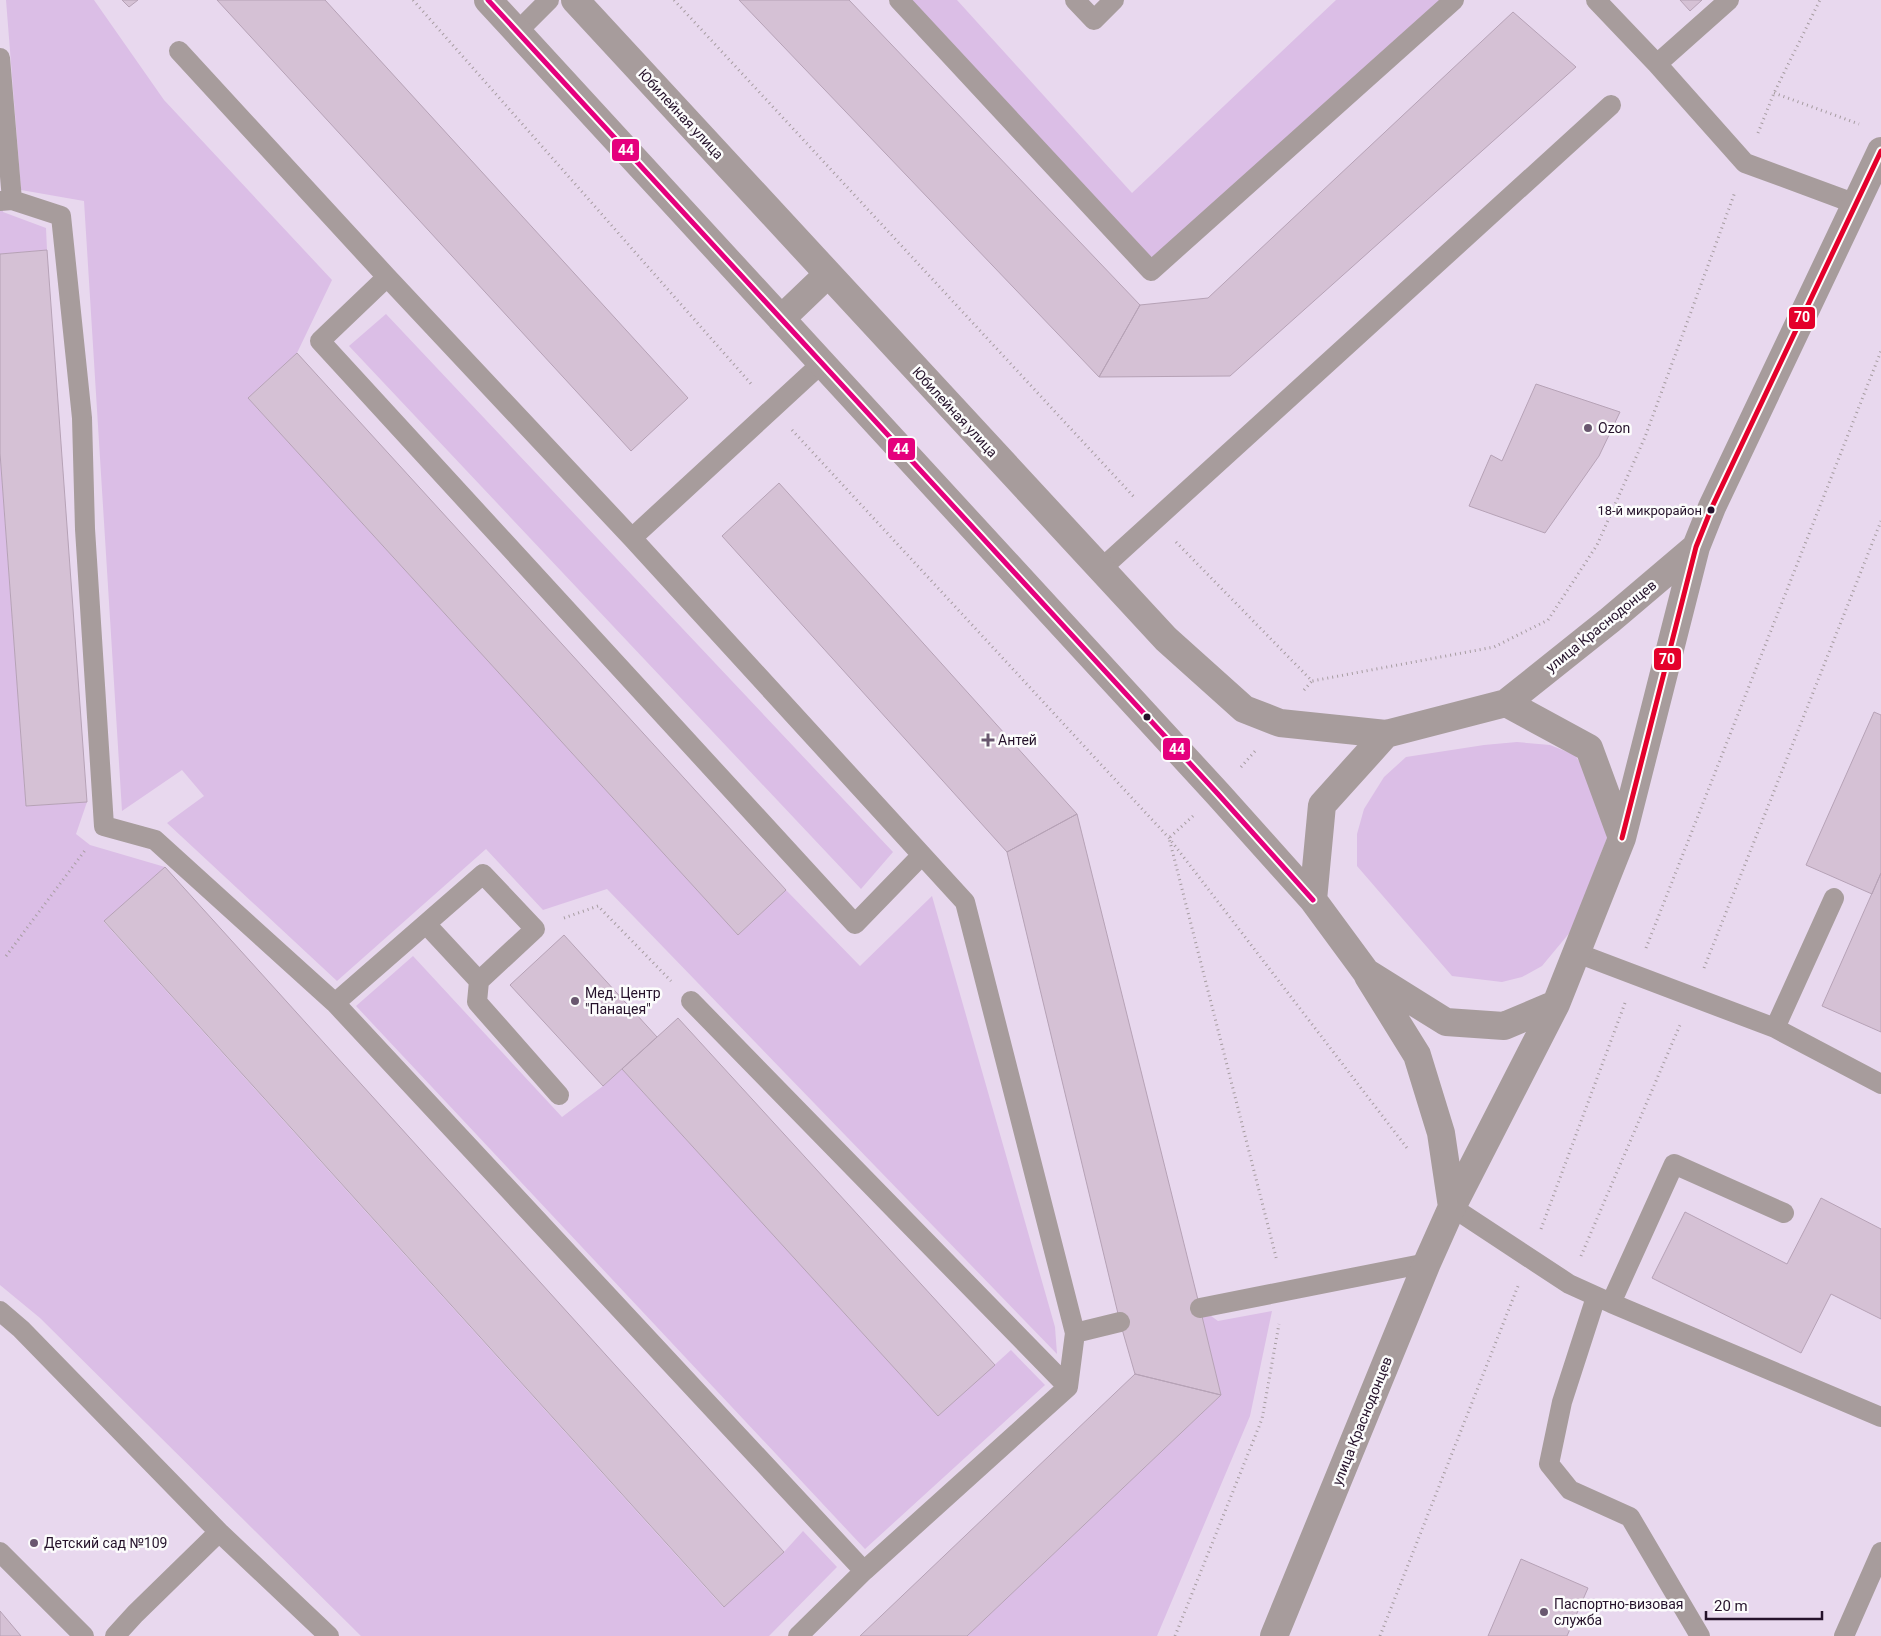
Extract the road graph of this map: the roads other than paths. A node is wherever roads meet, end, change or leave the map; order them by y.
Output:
1 (488, 0) edge
2 (550, 0) edge
3 (575, 0) edge
4 (899, 0) edge
5 (1075, 0) edge
6 (1114, 0) edge
7 (1454, 0) edge
8 (1596, 0) edge
9 (1729, 0) edge
10 (517, 32) junction
11 (179, 51) dead end
12 (0, 58) edge
13 (1657, 64) junction
14 (1611, 105) dead end
15 (1878, 166) edge
16 (6, 200) edge
17 (1856, 204) junction
18 (828, 274) junction
19 (387, 277) junction
20 (781, 319) junction
21 (822, 364) junction
22 (632, 538) junction
23 (1696, 546) junction
24 (1101, 569) junction
25 (1506, 703) junction
26 (1386, 734) junction
27 (1622, 838) junction
28 (921, 856) junction
29 (1834, 898) dead end
30 (1313, 900) junction
31 (426, 924) junction
32 (1577, 953) junction
33 (1366, 972) junction
34 (479, 981) junction
35 (691, 1001) road end
36 (335, 1003) junction
37 (1556, 1004) junction
38 (1775, 1028) junction
39 (1881, 1084) edge
40 (559, 1095) dead end
41 (1452, 1206) junction
42 (1784, 1212) dead end
43 (1426, 1263) junction
44 (1603, 1300) junction
45 (1200, 1308) dead end
46 (0, 1311) edge
47 (1120, 1322) dead end
48 (1076, 1333) junction
49 (1068, 1387) junction
50 (1881, 1417) edge
51 (219, 1532) junction
52 (0, 1552) edge
53 (1881, 1552) edge
54 (864, 1571) junction
55 (84, 1636) edge
56 (115, 1636) edge
57 (329, 1636) edge
58 (798, 1636) edge
59 (1274, 1636) edge
60 (1700, 1636) edge
61 (1844, 1636) edge

1 - 10 main road
2 - 10 lane
3 - 18 main road, Юбилейная улица
4 - 7 lane
5 - 6 lane
8 - 13 lane
9 - 13 lane
10 - 20 main road
11 - 19 lane
12 - 16 lane
13 - 17 lane
14 - 24 lane
15 - 17 main road, улица Краснодонцев
16 - 36 lane
17 - 23 main road, улица Краснодонцев
18 - 20 main road
18 - 24 main road, Юбилейная улица
19 - 22 lane
19 - 28 lane
20 - 21 main road
21 - 22 lane
21 - 30 main road
22 - 28 lane
23 - 25 main road, улица Краснодонцев
23 - 27 main road, улица Краснодонцев
24 - 26 main road, Юбилейная улица
25 - 26 main road
25 - 27 main road
26 - 30 main road
27 - 32 main road, улица Краснодонцев
28 - 48 lane
29 - 38 lane
30 - 33 main road
31 - 34 lane
31 - 34 lane
31 - 36 lane
32 - 37 main road, улица Краснодонцев
32 - 38 lane
33 - 37 main road
33 - 41 main road
34 - 40 lane
35 - 49 lane
36 - 54 lane
37 - 41 main road, улица Краснодонцев
38 - 39 lane
41 - 43 main road, улица Краснодонцев
41 - 44 lane
42 - 44 lane
43 - 45 lane
43 - 59 main road, улица Краснодонцев
44 - 50 lane
44 - 60 lane
46 - 51 lane
47 - 48 lane
48 - 49 lane
49 - 54 lane
51 - 56 lane
51 - 57 lane
52 - 55 lane
53 - 61 lane
54 - 58 lane

